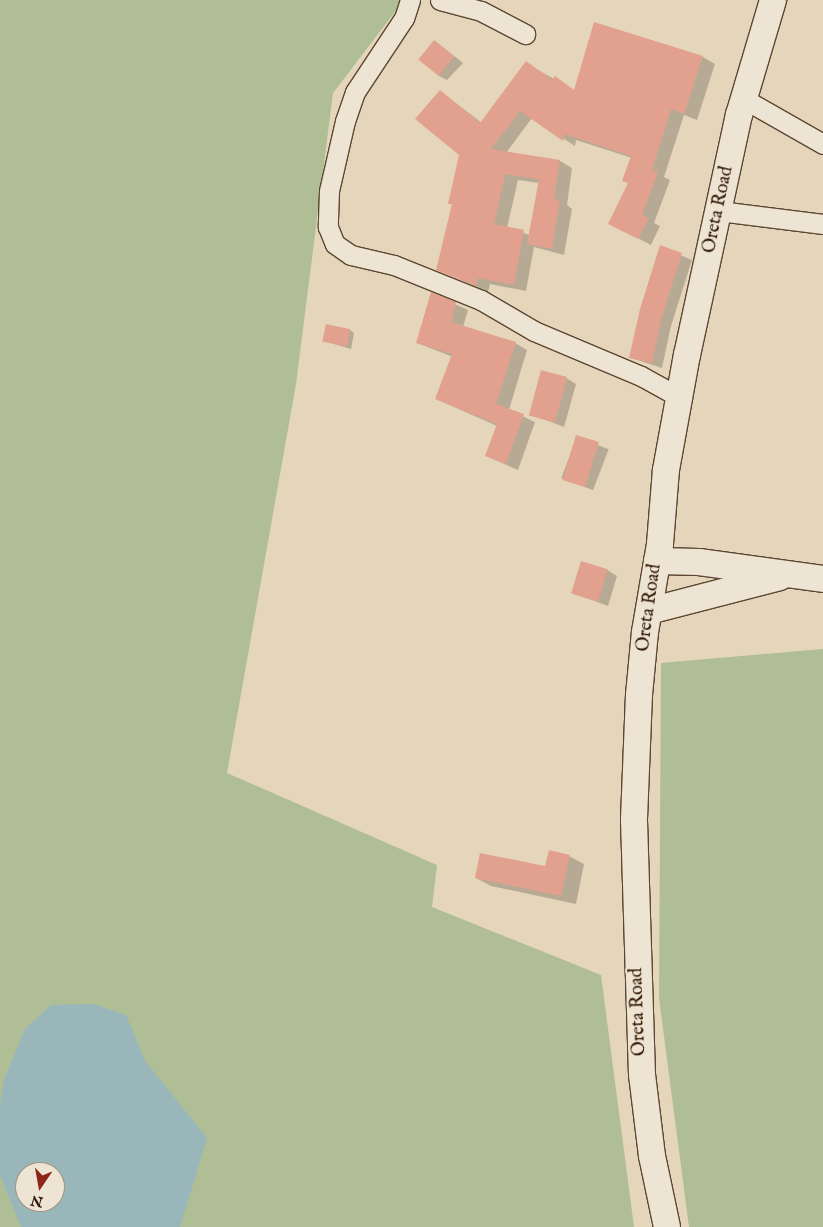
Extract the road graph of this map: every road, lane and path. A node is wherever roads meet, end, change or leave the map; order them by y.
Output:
1 (410, 0) edge
2 (440, 0) edge
3 (772, 0) edge
4 (525, 34) dead end
5 (744, 99) junction
6 (823, 144) edge
7 (719, 211) junction
8 (823, 224) edge
9 (679, 397) junction
10 (656, 561) junction
11 (783, 576) junction
12 (823, 579) edge
13 (648, 611) junction
14 (667, 1227) edge

1 - 9 street
2 - 4 street
3 - 5 street, Oreta Road
5 - 6 street
5 - 7 street, Oreta Road
7 - 8 street
7 - 9 street, Oreta Road
9 - 10 street, Oreta Road
10 - 11 street
10 - 13 street, Oreta Road
11 - 12 street
11 - 13 street
13 - 14 street, Oreta Road

